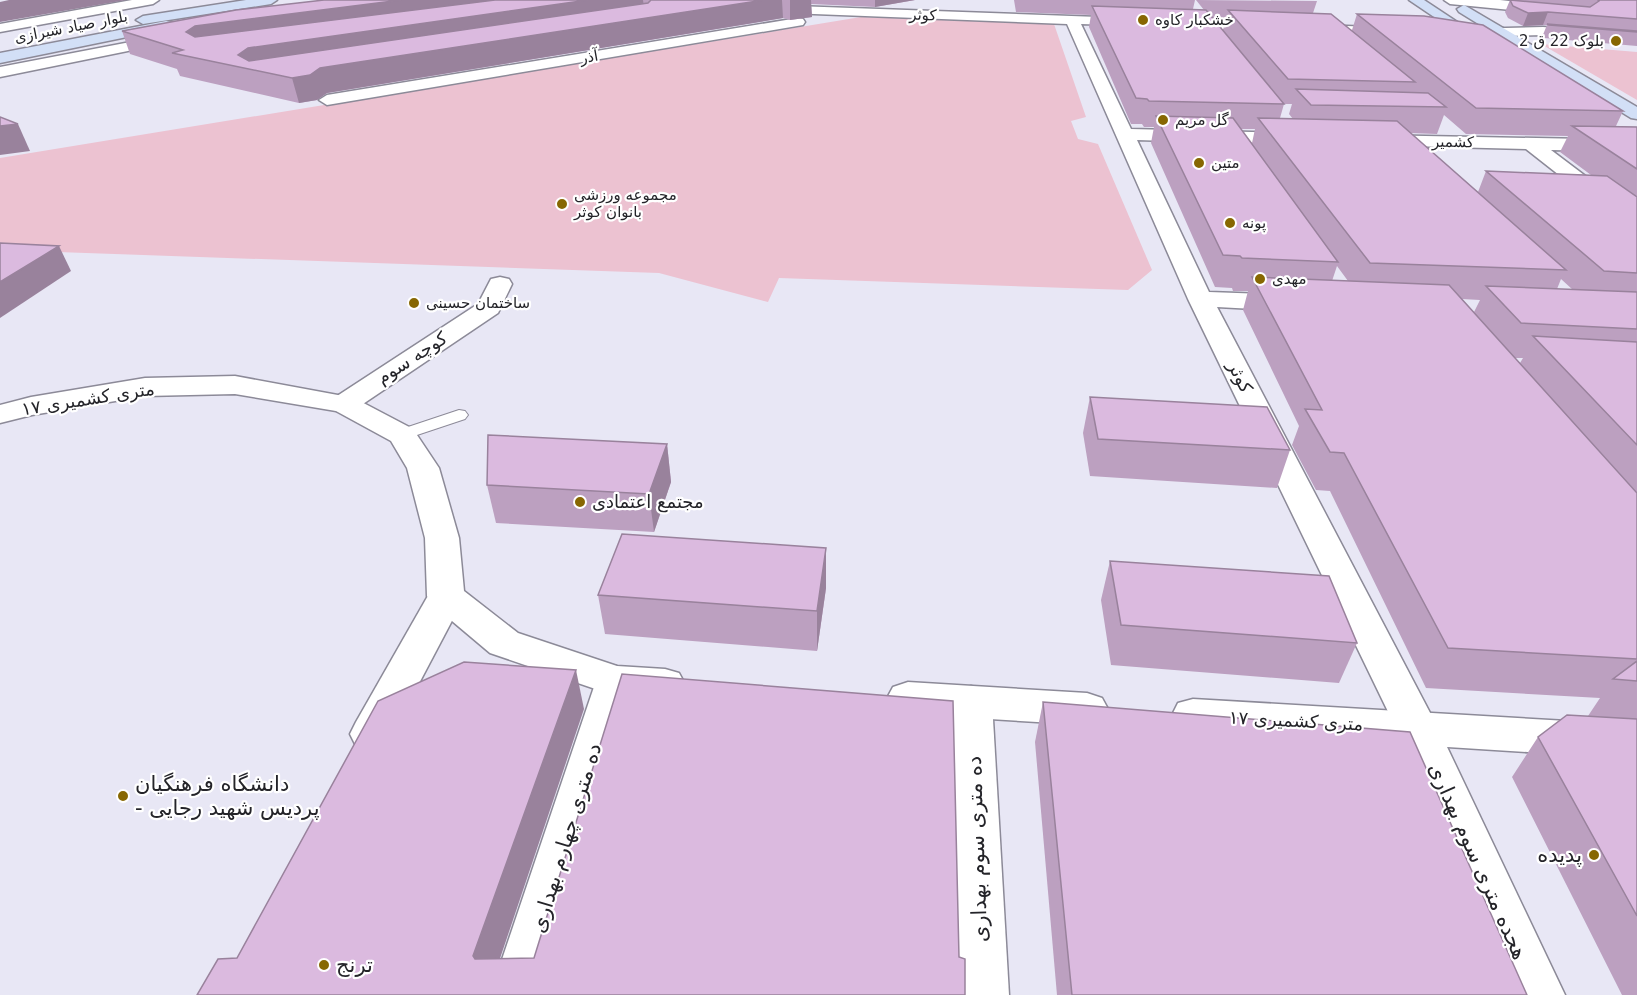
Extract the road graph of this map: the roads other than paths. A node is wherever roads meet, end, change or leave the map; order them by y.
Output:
1 (153, 0) edge
2 (917, 0) edge
3 (1005, 0) edge
4 (1415, 0) edge
5 (1450, 0) edge
6 (278, 3) edge
7 (824, 6) edge
8 (1101, 8) edge
9 (1193, 8) edge
10 (751, 9) dead end
11 (852, 12) junction
12 (1568, 12) edge
13 (916, 15) junction
14 (1313, 15) edge
15 (1007, 18) junction
16 (1073, 21) junction
17 (1108, 22) junction
18 (1621, 24) edge
19 (1205, 25) junction
20 (0, 28) edge
21 (1330, 29) junction
22 (1409, 31) edge
23 (1443, 32) edge
24 (1466, 33) junction
25 (190, 34) edge
26 (1505, 34) junction
27 (57, 36) junction
28 (1635, 39) edge
29 (73, 43) junction
30 (1220, 44) edge
31 (1347, 44) edge
32 (0, 47) edge
33 (1496, 52) edge
34 (0, 58) edge
35 (0, 72) edge
36 (383, 75) edge
37 (399, 89) junction
38 (327, 100) edge
39 (1637, 114) edge
40 (1285, 124) edge
41 (1445, 128) edge
42 (1617, 130) edge
43 (1125, 134) junction
44 (1234, 137) junction
45 (1297, 139) junction
46 (1318, 139) edge
47 (1362, 140) edge
48 (1395, 141) junction
49 (1462, 142) junction
50 (1531, 144) junction
51 (1637, 145) edge
52 (1248, 157) edge
53 (1420, 165) edge
54 (1637, 225) edge
55 (500, 284) dead end
56 (1200, 299) junction
57 (1315, 303) edge
58 (344, 404) junction
59 (0, 414) edge
60 (459, 415) dead end
61 (402, 435) junction
62 (446, 596) junction
63 (616, 681) junction
64 (694, 686) edge
65 (878, 696) edge
66 (971, 702) junction
67 (1418, 728) junction
68 (1637, 742) edge
69 (356, 764) edge
70 (517, 995) edge
71 (982, 995) edge
72 (1539, 995) edge

1 - 20 street
2 - 13 street
3 - 15 street
4 - 24 main road
5 - 12 street
5 - 26 main road
6 - 27 main road, بلوار صیاد شیرازی
6 - 29 main road, بلوار صیاد شیرازی
7 - 10 street, کوثر
7 - 11 street, کوثر
8 - 17 street
9 - 19 street
11 - 13 street, کوثر
11 - 37 street, آذر
13 - 15 street, کوثر
14 - 21 street
15 - 16 street, کوثر
16 - 17 street, کوثر
16 - 43 street, کوثر
17 - 19 street, کوثر
18 - 28 street
19 - 21 street, کوثر
19 - 30 street
21 - 22 street, کوثر
21 - 31 street
23 - 24 street
24 - 26 street
24 - 33 main road
25 - 35 street
26 - 28 street
26 - 39 main road
27 - 29 main road
27 - 32 main road, بلوار صیاد شیرازی
29 - 34 main road, بلوار صیاد شیرازی
36 - 37 street
37 - 38 street, آذر
40 - 45 street
41 - 49 street
42 - 51 main road
43 - 44 street
43 - 56 street, کوثر
44 - 45 street
44 - 52 street
45 - 46 street
47 - 48 street, کشمیر
48 - 49 street, کشمیر
48 - 53 street
49 - 50 street, کشمیر
50 - 51 street, کشمیر
50 - 54 street
55 - 58 street, کوچه سوم
56 - 57 street
56 - 67 street, کوثر
58 - 59 street, ۱۷ متری کشمیری
58 - 61 street, ۱۷ متری کشمیری
60 - 61 lane
61 - 62 street, ۱۷ متری کشمیری
62 - 63 street
62 - 69 street
63 - 64 street
63 - 70 street, ده متری چهارم بهداری
65 - 66 street, ۱۷ متری کشمیری
66 - 67 street, ۱۷ متری کشمیری
66 - 71 street, ده متری سوم بهداری
67 - 68 street, ۱۷ متری کشمیری
67 - 72 street, هجده متری سوم بهداری

